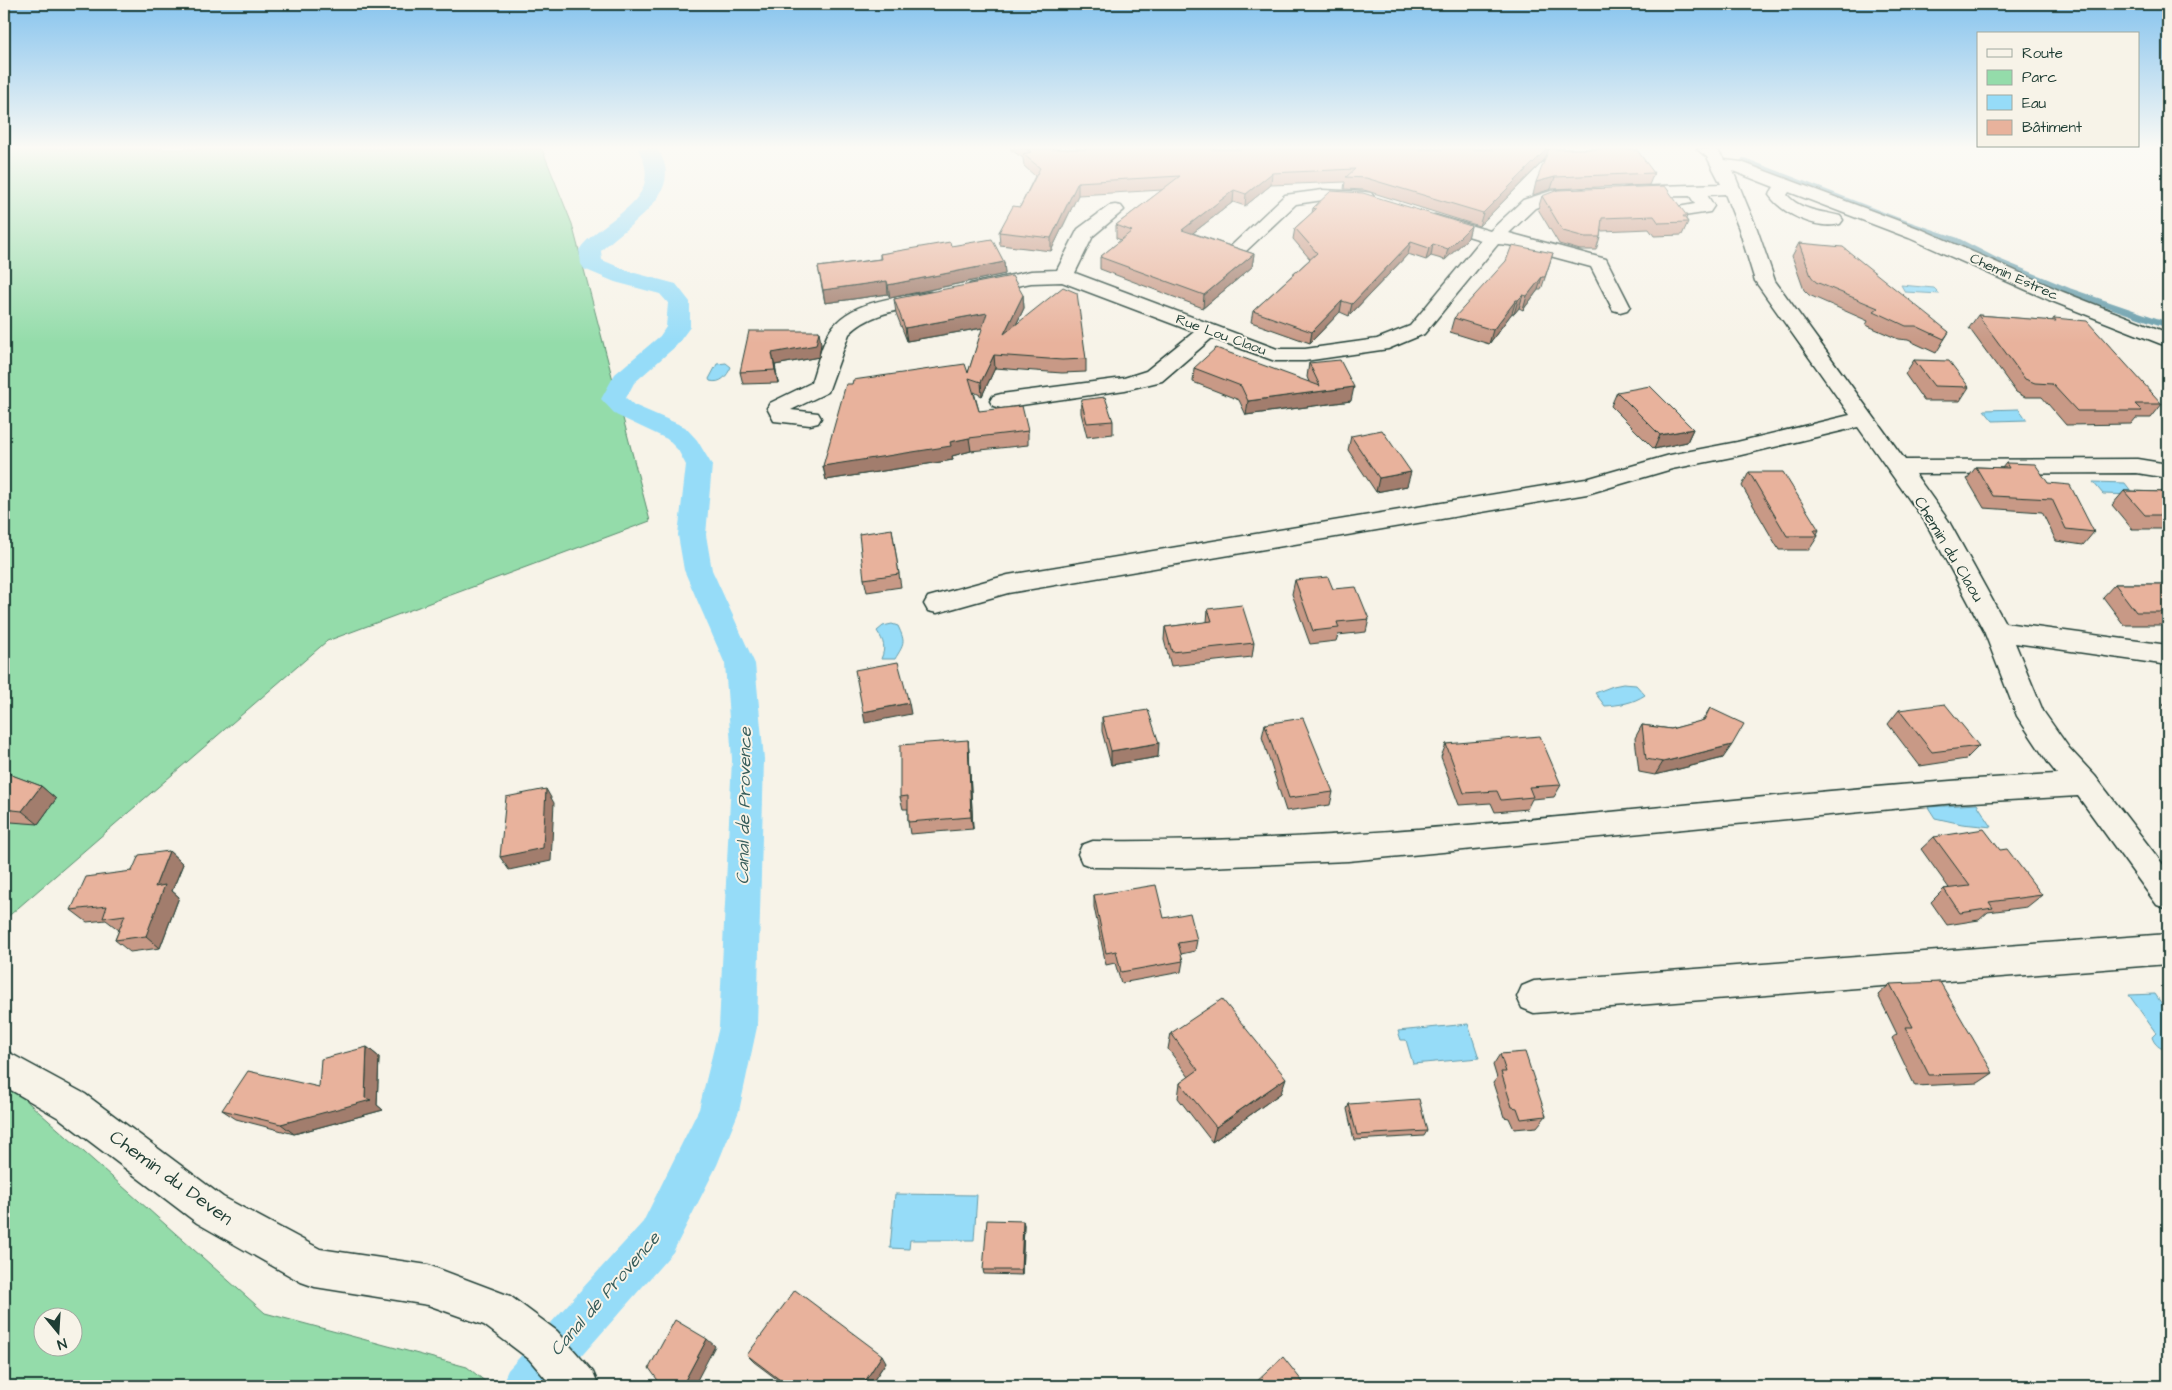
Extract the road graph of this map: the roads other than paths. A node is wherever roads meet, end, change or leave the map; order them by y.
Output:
1 (1109, 214) edge
2 (1273, 214) edge
3 (1419, 214) edge
4 (1519, 214) edge
5 (1742, 214) edge
6 (1862, 214) edge
7 (1493, 238) junction
8 (1239, 247) edge
9 (1064, 276) junction
10 (963, 291) edge
11 (943, 295) edge
12 (1620, 306) dead end
13 (1209, 330) junction
14 (2168, 340) edge
15 (1001, 401) dead end
16 (810, 418) dead end
17 (1864, 419) junction
18 (1898, 467) junction
19 (2168, 471) edge
20 (937, 604) dead end
21 (1997, 631) junction
22 (2168, 655) edge
23 (2085, 784) junction
24 (1093, 854) dead end
25 (2168, 895) edge
26 (2168, 949) edge
27 (1534, 997) dead end
28 (4, 1067) edge
29 (563, 1368) edge

1 - 9 street
2 - 8 street
3 - 7 street
4 - 7 street, Rue Lou Claou
5 - 17 street, Chemin du Claou
6 - 14 street, Chemin Estrec
7 - 12 street
7 - 13 street, Rue Lou Claou
9 - 10 street, Rue Lou Claou
9 - 13 street, Rue Lou Claou
11 - 16 street
13 - 15 street
17 - 18 street, Chemin du Claou
17 - 20 street
18 - 19 street
18 - 21 street, Chemin du Claou
21 - 22 street
21 - 23 street, Chemin du Claou
23 - 24 street
23 - 25 street, Chemin du Claou
26 - 27 street
28 - 29 street, Chemin du Deven

